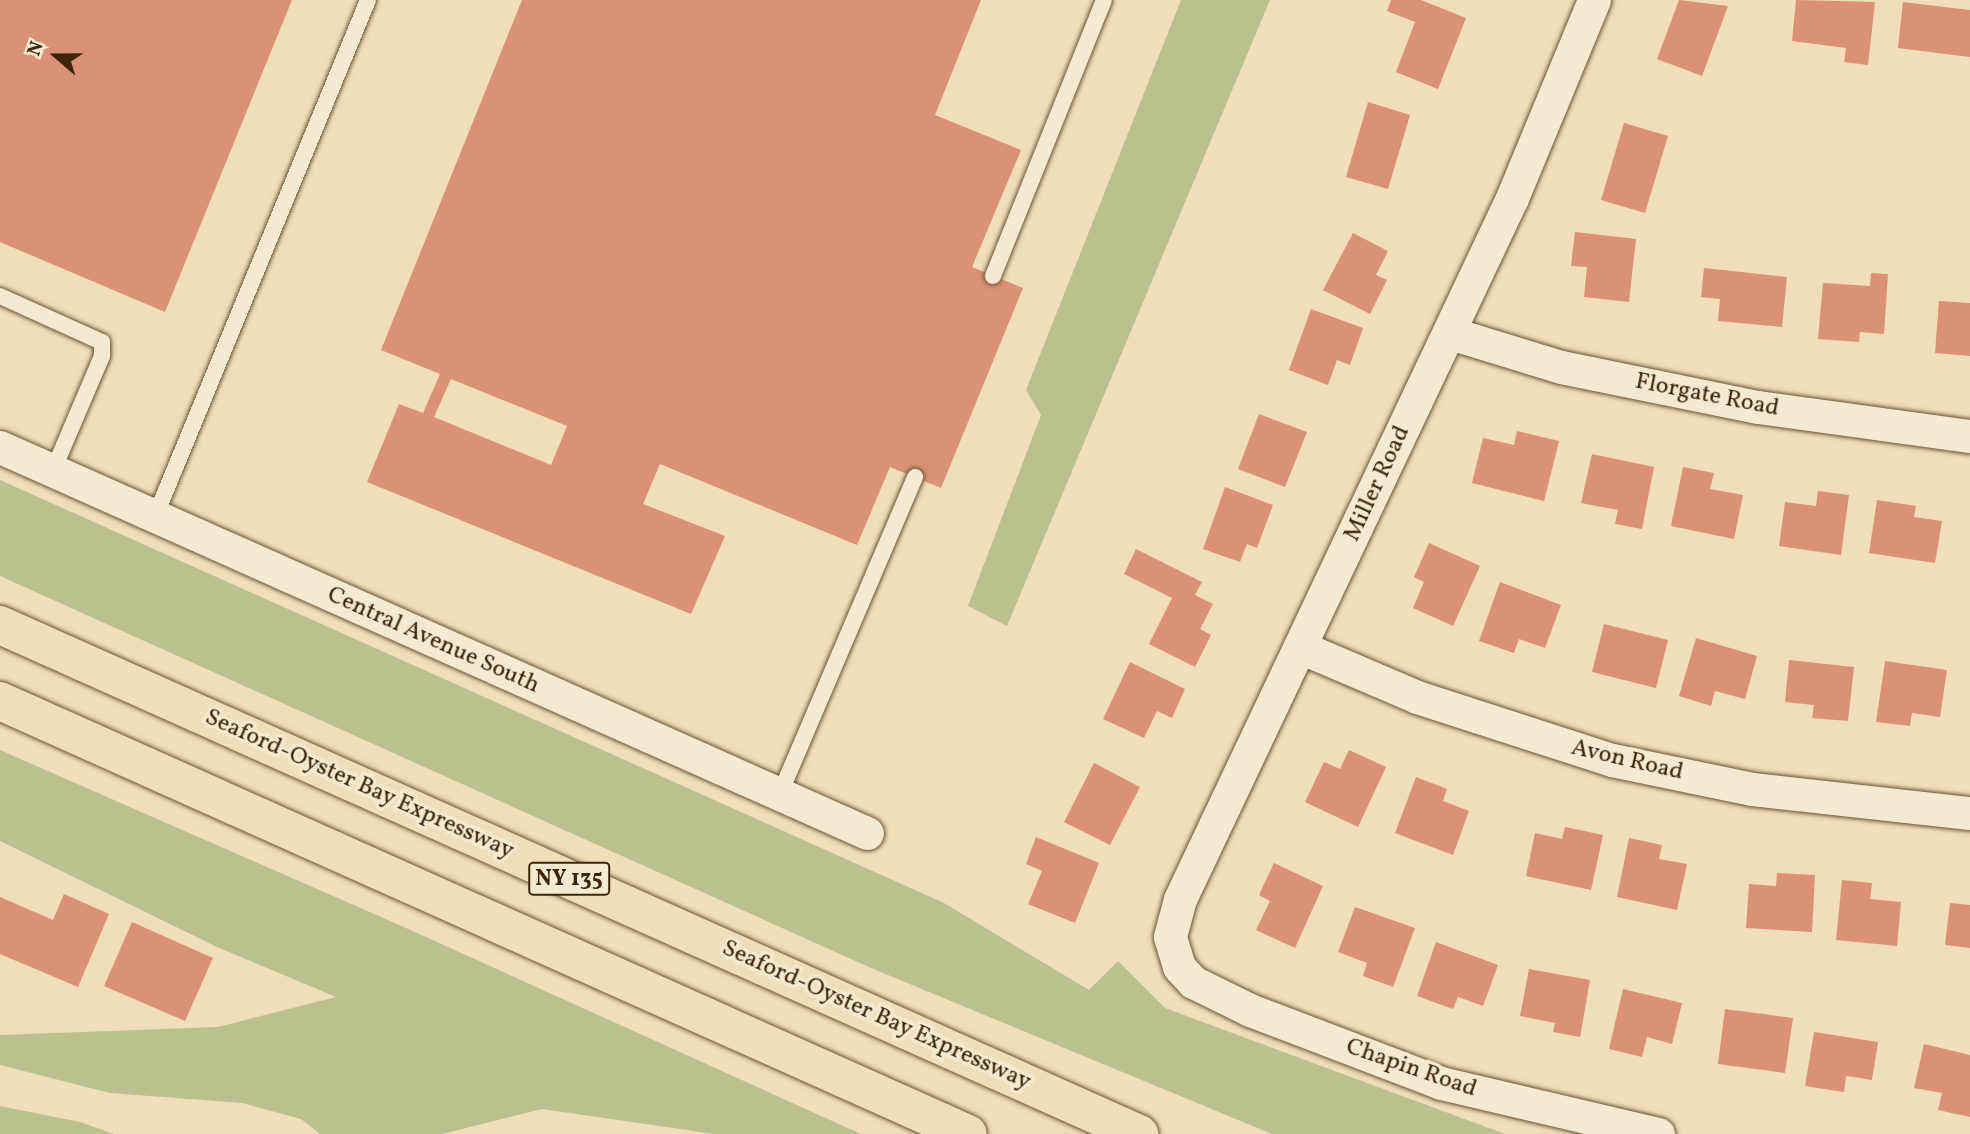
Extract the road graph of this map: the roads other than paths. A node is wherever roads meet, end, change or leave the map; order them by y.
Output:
1 (368, 0) edge
2 (1104, 0) edge
3 (1594, 0) edge
4 (993, 276) dead end
5 (0, 296) edge
6 (1450, 333) junction
7 (1970, 436) edge
8 (0, 447) edge
9 (53, 471) junction
10 (915, 477) dead end
11 (155, 517) junction
12 (0, 625) edge
13 (1300, 647) junction
14 (0, 701) edge
15 (779, 796) junction
16 (1970, 813) edge
17 (867, 834) dead end
18 (1179, 967) joint
19 (968, 1134) edge
20 (1139, 1134) edge
21 (1658, 1134) edge

1 - 11 lane
2 - 4 lane
3 - 6 street, Miller Road
5 - 9 lane
6 - 7 street, Florgate Road
6 - 13 street, Miller Road
8 - 9 street, Central Avenue South
9 - 11 street, Central Avenue South
10 - 15 lane
11 - 15 street, Central Avenue South
12 - 20 highway, Seaford-Oyster Bay Expressway / NY 135
13 - 16 street, Avon Road
13 - 18 street, Miller Road
14 - 19 highway, NY 135
15 - 17 street, Central Avenue South
18 - 21 street, Chapin Road

